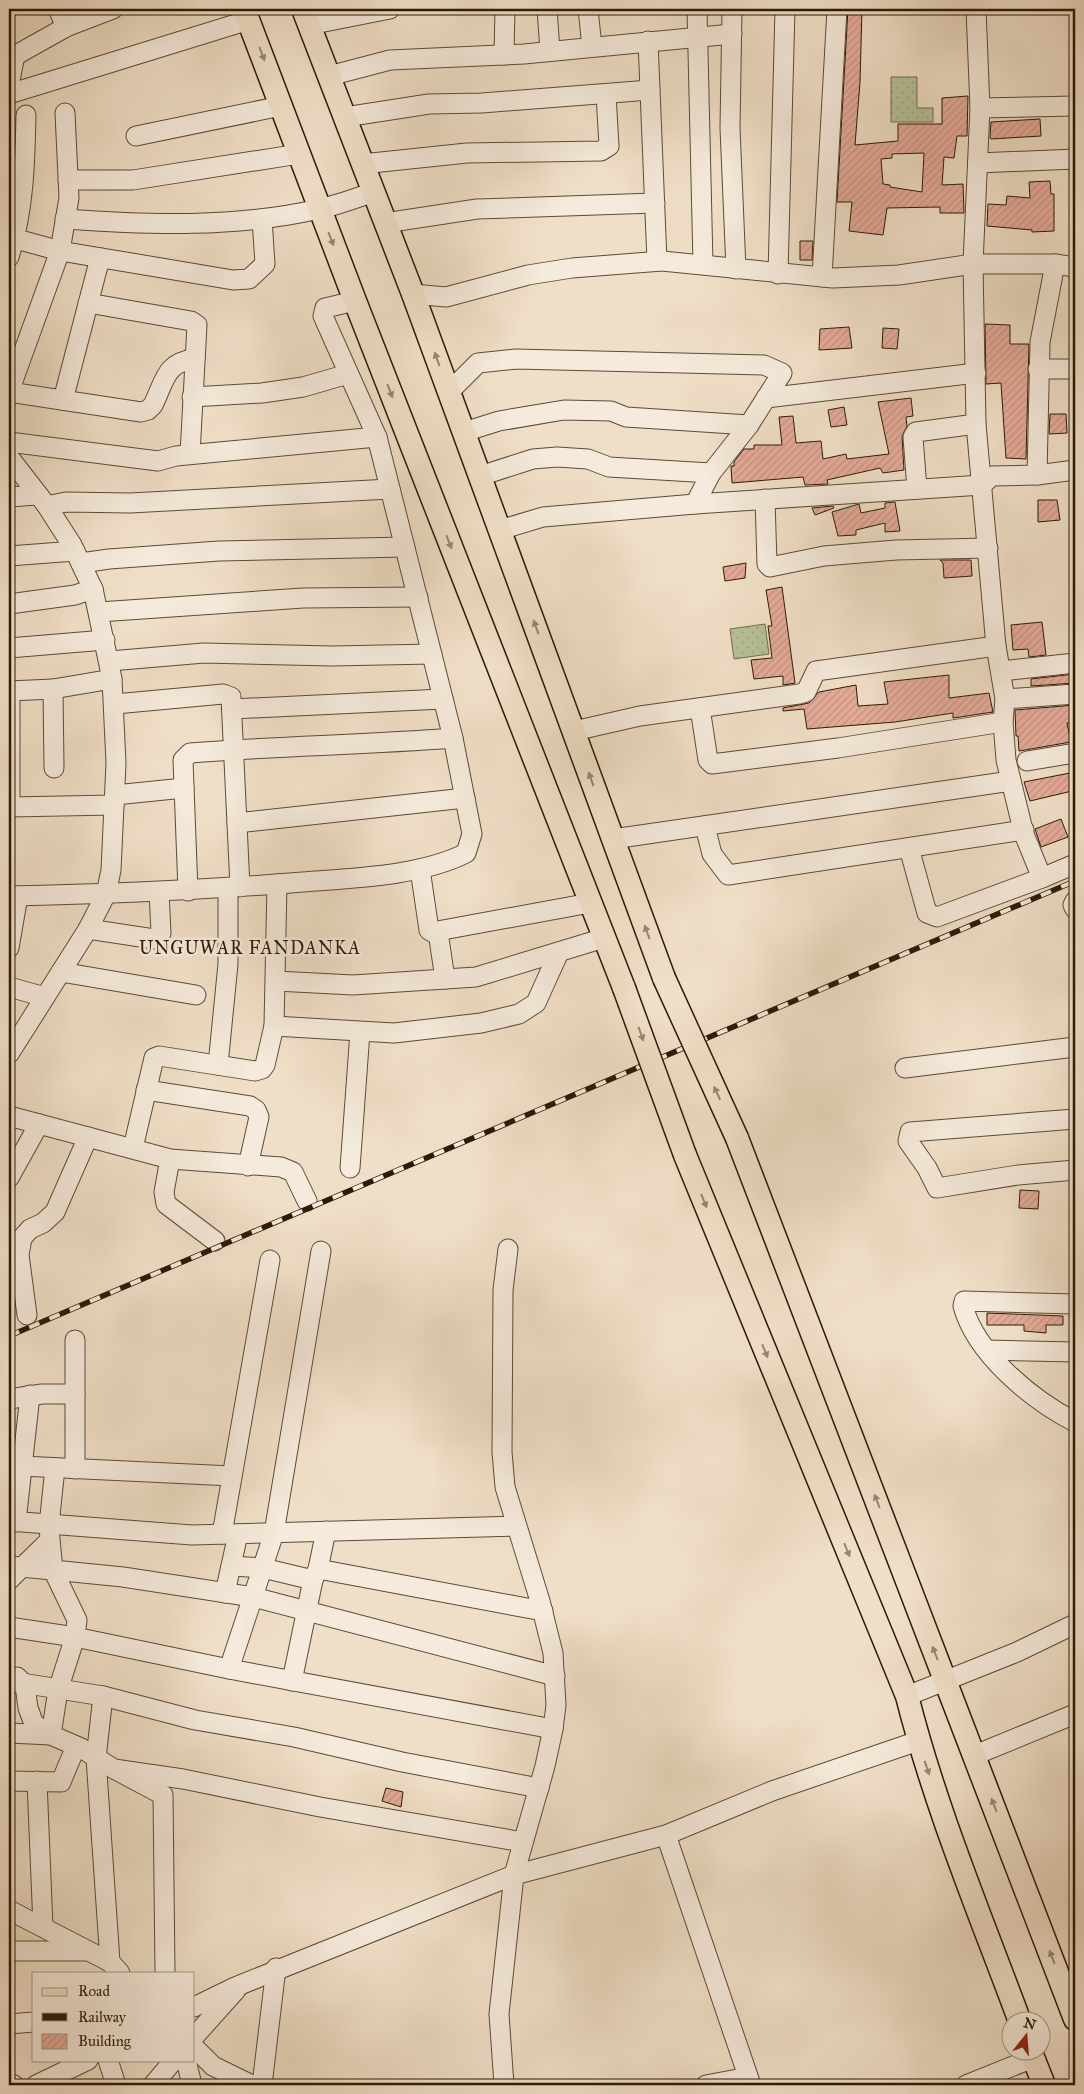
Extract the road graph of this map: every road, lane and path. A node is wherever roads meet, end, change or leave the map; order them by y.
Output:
1 (58, 9) edge
2 (113, 9) edge
3 (390, 9) edge
4 (505, 9) edge
5 (547, 9) edge
6 (588, 9) edge
7 (697, 9) edge
8 (732, 9) edge
9 (785, 9) edge
10 (837, 9) edge
11 (976, 9) edge
12 (246, 14) edge
13 (306, 17) edge
14 (66, 27) junction
15 (732, 34) junction
16 (699, 38) junction
17 (648, 41) junction
18 (592, 47) junction
19 (550, 51) junction
20 (504, 55) junction
21 (12, 57) edge
22 (329, 76) junction
23 (9, 86) edge
24 (650, 90) junction
25 (9, 94) edge
26 (606, 94) junction
27 (281, 106) junction
28 (1075, 106) edge
29 (980, 108) junction
30 (65, 113) dead end
31 (26, 115) dead end
32 (345, 117) junction
33 (136, 136) dead end
34 (299, 154) junction
35 (1075, 160) edge
36 (978, 163) junction
37 (362, 164) junction
38 (17, 176) edge
39 (68, 180) junction
40 (374, 192) junction
41 (655, 203) junction
42 (320, 209) junction
43 (65, 219) junction
44 (262, 219) junction
45 (385, 223) junction
46 (12, 237) edge
47 (60, 251) junction
48 (9, 257) edge
49 (100, 258) junction
50 (657, 262) junction
51 (703, 264) junction
52 (973, 264) junction
53 (1055, 264) junction
54 (1075, 267) edge
55 (736, 269) junction
56 (778, 274) junction
57 (822, 277) junction
58 (414, 294) junction
59 (355, 301) junction
60 (88, 304) junction
61 (194, 359) junction
62 (1038, 369) junction
63 (1075, 369) edge
64 (976, 373) junction
65 (348, 374) junction
66 (9, 392) edge
67 (449, 392) junction
68 (192, 397) junction
69 (766, 398) junction
70 (63, 400) junction
71 (976, 424) junction
72 (749, 425) junction
73 (464, 432) junction
74 (377, 437) junction
75 (9, 442) edge
76 (190, 454) junction
77 (9, 457) edge
78 (1075, 470) edge
79 (712, 473) junction
80 (1037, 475) junction
81 (480, 476) junction
82 (982, 485) junction
83 (390, 489) junction
84 (917, 489) junction
85 (9, 497) edge
86 (765, 498) junction
87 (42, 501) junction
88 (695, 504) junction
89 (500, 530) junction
90 (405, 547) junction
91 (988, 548) junction
92 (9, 556) edge
93 (78, 557) junction
94 (93, 589) junction
95 (418, 597) junction
96 (9, 604) edge
97 (99, 612) junction
98 (105, 640) junction
99 (996, 646) junction
100 (9, 648) edge
101 (432, 654) junction
102 (1075, 663) edge
103 (111, 670) junction
104 (1001, 671) junction
105 (53, 689) junction
106 (9, 692) edge
107 (1075, 694) edge
108 (443, 699) junction
109 (1005, 699) junction
110 (115, 704) junction
111 (700, 708) junction
112 (232, 709) junction
113 (1003, 722) junction
114 (574, 731) junction
115 (452, 738) junction
116 (234, 750) junction
117 (1075, 752) edge
118 (1027, 761) dead end
119 (54, 768) dead end
120 (1011, 781) junction
121 (184, 788) junction
122 (465, 798) junction
123 (115, 800) junction
124 (10, 807) edge
125 (237, 823) junction
126 (705, 826) junction
127 (1024, 830) junction
128 (613, 839) junction
129 (909, 848) junction
130 (1075, 864) edge
131 (420, 869) junction
132 (1042, 878) junction
133 (277, 884) junction
134 (234, 888) junction
135 (188, 890) junction
136 (159, 892) junction
137 (106, 894) junction
138 (13, 896) edge
139 (1075, 901) edge
140 (590, 903) junction
141 (1075, 909) edge
142 (88, 929) junction
143 (438, 932) junction
144 (604, 938) junction
145 (9, 948) edge
146 (559, 952) junction
147 (61, 972) junction
148 (445, 979) junction
149 (276, 981) junction
150 (9, 988) edge
151 (196, 995) dead end
152 (44, 997) junction
153 (274, 1026) junction
154 (360, 1032) junction
155 (1075, 1047) edge
156 (9, 1054) edge
157 (218, 1065) junction
158 (905, 1068) dead end
159 (146, 1090) junction
160 (9, 1116) edge
161 (1075, 1119) edge
162 (39, 1124) junction
163 (88, 1137) junction
164 (133, 1148) junction
165 (170, 1159) junction
166 (248, 1166) junction
167 (350, 1168) dead end
168 (1075, 1170) edge
169 (9, 1178) edge
170 (306, 1201) dead end
171 (215, 1241) dead end
172 (508, 1249) dead end
173 (321, 1250) dead end
174 (270, 1260) dead end
175 (1075, 1304) edge
176 (27, 1315) dead end
177 (75, 1340) dead end
178 (986, 1350) junction
179 (1075, 1352) edge
180 (75, 1394) junction
181 (30, 1395) junction
182 (9, 1399) edge
183 (1075, 1422) edge
184 (21, 1466) junction
185 (55, 1468) junction
186 (75, 1469) junction
187 (232, 1476) junction
188 (12, 1522) edge
189 (516, 1526) junction
190 (326, 1531) junction
191 (50, 1533) junction
192 (274, 1533) junction
193 (230, 1534) junction
194 (231, 1566) junction
195 (263, 1568) junction
196 (53, 1570) junction
197 (13, 1572) edge
198 (315, 1574) junction
199 (225, 1593) junction
200 (253, 1598) junction
201 (305, 1611) junction
202 (543, 1612) junction
203 (1075, 1624) edge
204 (9, 1627) edge
205 (75, 1637) junction
206 (229, 1669) junction
207 (9, 1670) edge
208 (555, 1676) junction
209 (292, 1681) junction
210 (947, 1682) junction
211 (17, 1683) edge
212 (58, 1690) junction
213 (103, 1696) junction
214 (907, 1696) junction
215 (1075, 1714) edge
216 (554, 1729) junction
217 (9, 1733) edge
218 (51, 1735) junction
219 (918, 1741) junction
220 (76, 1746) junction
221 (975, 1755) junction
222 (96, 1758) junction
223 (114, 1769) junction
224 (9, 1781) edge
225 (37, 1781) junction
226 (539, 1788) junction
227 (666, 1835) junction
228 (523, 1842) junction
229 (514, 1875) junction
230 (9, 1910) edge
231 (43, 1927) junction
232 (9, 1951) edge
233 (88, 1951) junction
234 (113, 1961) edge
235 (276, 1969) junction
236 (166, 1972) edge
237 (241, 1984) junction
238 (195, 2007) edge
239 (1016, 2012) edge
240 (1075, 2018) edge
241 (32, 2022) edge
242 (9, 2024) edge
243 (195, 2037) edge
244 (195, 2048) edge
245 (109, 2062) edge
246 (172, 2062) edge
247 (186, 2062) edge
248 (1017, 2062) edge
249 (1035, 2062) edge
250 (76, 2071) edge
251 (750, 2081) edge
252 (9, 2083) edge
253 (14, 2085) edge
254 (36, 2085) edge
255 (116, 2085) edge
256 (152, 2085) edge
257 (192, 2085) edge
258 (252, 2085) edge
259 (262, 2085) edge
260 (504, 2085) edge
261 (706, 2085) edge
262 (966, 2085) edge
263 (1044, 2085) edge

1 - 14 street
2 - 14 street
3 - 13 street
4 - 20 street
5 - 19 street
6 - 18 street
7 - 16 street
8 - 15 street
9 - 56 street
10 - 57 street
11 - 29 street
12 - 25 street
12 -> 27 main road
13 - 22 main road
14 - 21 street
15 - 16 street
15 - 55 street
16 - 17 street
16 - 51 street
17 - 18 street
17 - 24 street
18 - 19 street
19 - 20 street
20 - 22 street
21 - 23 street
22 - 32 main road
24 - 26 street
24 - 41 street
26 - 32 street
26 - 37 street
27 - 33 street
27 - 34 main road
28 - 29 street
29 - 36 street
30 - 39 street
31 - 38 street
32 - 37 main road
34 - 39 street
34 - 42 main road
35 - 36 street
36 - 52 street
37 - 40 main road
38 - 46 street
39 - 43 street
40 - 42 street
40 - 45 main road
41 - 45 street
41 - 50 street
42 - 44 street
42 -> 59 main road
43 - 44 street
43 - 47 street
44 - 49 street
45 - 58 main road
46 - 47 street
46 - 48 street
47 - 49 street
47 - 66 street
49 - 60 street
50 - 51 street
50 - 58 street
51 - 55 street
52 - 53 street
52 - 57 street
52 - 64 street
53 - 54 street
53 - 62 street
55 - 56 street
56 - 57 street
67 -> 58 main road
59 - 65 street
59 -> 140 main road
60 - 61 street
60 - 70 street
61 - 68 street
61 - 70 street
62 - 63 street
62 - 80 street
64 - 69 street
64 - 71 street
65 - 68 street
65 - 74 street
66 - 70 street
67 - 69 street
67 - 73 main road
68 - 76 street
69 - 72 street
71 - 82 street
71 - 84 street
72 - 73 street
72 - 79 street
73 - 81 main road
74 - 76 street
74 - 83 street
75 - 76 street
77 - 87 street
78 - 80 street
79 - 81 street
79 - 88 street
80 - 82 street
81 - 89 main road
82 - 84 street
82 - 91 street
83 - 87 street
83 - 90 street
84 - 86 street
85 - 87 street
86 - 88 street
86 - 91 street
87 - 93 street
88 - 89 street
114 -> 89 main road
90 - 93 street
90 - 95 street
91 - 99 street
92 - 93 street
93 - 94 street
94 - 96 street
94 - 97 street
95 - 97 street
95 - 101 street
97 - 98 street
98 - 100 street
98 - 103 street
99 - 104 street
99 - 111 street
101 - 103 street
101 - 108 street
102 - 104 street
103 - 105 street
103 - 110 street
104 - 109 street
105 - 106 street
105 - 119 street
106 - 124 street
107 - 109 street
108 - 112 street
108 - 115 street
109 - 113 street
110 - 112 street
110 - 123 street
111 - 113 street
111 - 114 street
112 - 116 street
113 - 120 street
128 -> 114 main road
115 - 116 street
115 - 122 street
116 - 121 street
116 - 125 street
117 - 118 street
120 - 126 street
120 - 127 street
121 - 123 street
121 - 135 street
122 - 125 street
122 - 131 street
123 - 124 street
123 - 137 street
125 - 134 street
126 - 128 street
126 - 129 street
127 - 129 street
127 - 132 street
210 -> 128 main road, bridge
129 - 132 street
130 - 132 street
131 - 133 street
131 - 143 street
133 - 134 street
133 - 149 street
134 - 135 street
134 - 157 street
135 - 136 street
136 - 137 street
136 - 142 street
137 - 138 street
137 - 142 street
138 - 145 street
139 - 141 street
140 - 143 street
140 - 144 main road
142 - 147 street
143 - 148 street
144 - 146 street
144 -> 214 main road, bridge
146 - 148 street
146 - 154 street
147 - 151 street
147 - 152 street
148 - 149 street
149 - 153 street
150 - 152 street
152 - 156 street
153 - 154 street
153 - 157 street
154 - 167 street
155 - 158 street
157 - 159 street
159 - 164 street
159 - 166 street
160 - 162 street
161 - 168 street
162 - 163 street
162 - 169 street
163 - 164 street
163 - 176 street
164 - 165 street
165 - 166 street
165 - 171 street
166 - 170 street
172 - 189 street
173 - 192 street
174 - 187 street
175 - 178 street
177 - 180 street
178 - 179 street
178 - 183 street
180 - 181 street
180 - 186 street
181 - 182 street
181 - 184 street
184 - 185 street
184 - 188 street
185 - 186 street
185 - 191 street
186 - 187 street
187 - 193 street
188 - 191 street
189 - 190 street
189 - 202 street
190 - 192 street
190 - 198 street
191 - 193 street
191 - 196 street
191 - 197 street
192 - 193 street
192 - 195 street
193 - 194 street
194 - 195 street
194 - 199 street
195 - 198 street
195 - 200 street
196 - 197 street
196 - 199 street
196 - 205 street
198 - 201 street
198 - 202 street
199 - 200 street
200 - 201 street
200 - 206 street
201 - 208 street
201 - 209 street
202 - 208 street
203 - 210 street
204 - 205 street
205 - 206 street
205 - 212 street
206 - 209 street
207 - 211 street
208 - 216 street
209 - 216 street
210 - 214 street
210 - 221 main road
211 - 212 street
211 - 218 street
212 - 213 street
212 - 218 street
213 - 222 street
213 - 226 street
214 - 219 main road
215 - 221 street
216 - 226 street
217 - 218 street
218 - 220 street
219 - 227 street
219 -> 239 main road
220 - 222 street
220 - 225 street
240 -> 221 main road
222 - 223 street
222 - 234 street
223 - 228 street
223 - 236 street
224 - 225 street
225 - 231 street
226 - 228 street
227 - 229 street
227 - 251 street
228 - 229 street
229 - 235 street
229 - 260 street
230 - 231 street
231 - 233 street
232 - 233 street
233 - 234 street
235 - 237 street
235 - 259 street
237 - 238 street
237 - 243 street
241 - 242 street
244 - 258 street
245 - 255 street
246 - 256 street
247 - 257 street
248 - 262 street
249 - 263 main road
250 - 254 street
251 - 261 street
252 - 253 street

